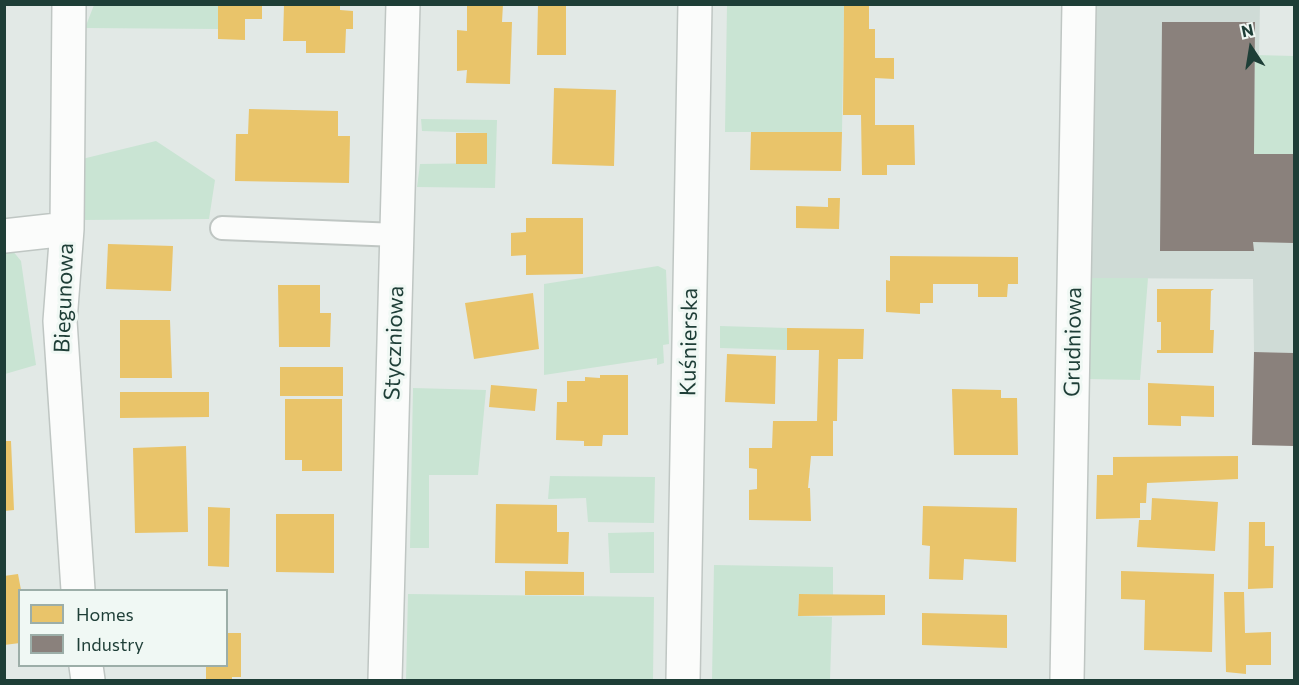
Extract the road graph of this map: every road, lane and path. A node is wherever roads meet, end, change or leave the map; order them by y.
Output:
1 (69, 4) edge
2 (403, 4) edge
3 (695, 4) edge
4 (1079, 4) edge
5 (222, 228) dead end
6 (67, 229) junction
7 (397, 235) junction
8 (4, 236) edge
9 (78, 589) edge
10 (385, 681) edge
11 (683, 681) edge
12 (1067, 681) edge

1 - 6 street, Biegunowa
2 - 7 street, Styczniowa
3 - 11 street, Kuśnierska
4 - 12 street, Grudniowa
5 - 7 lane
6 - 8 street
6 - 9 street, Biegunowa
7 - 10 street, Styczniowa

